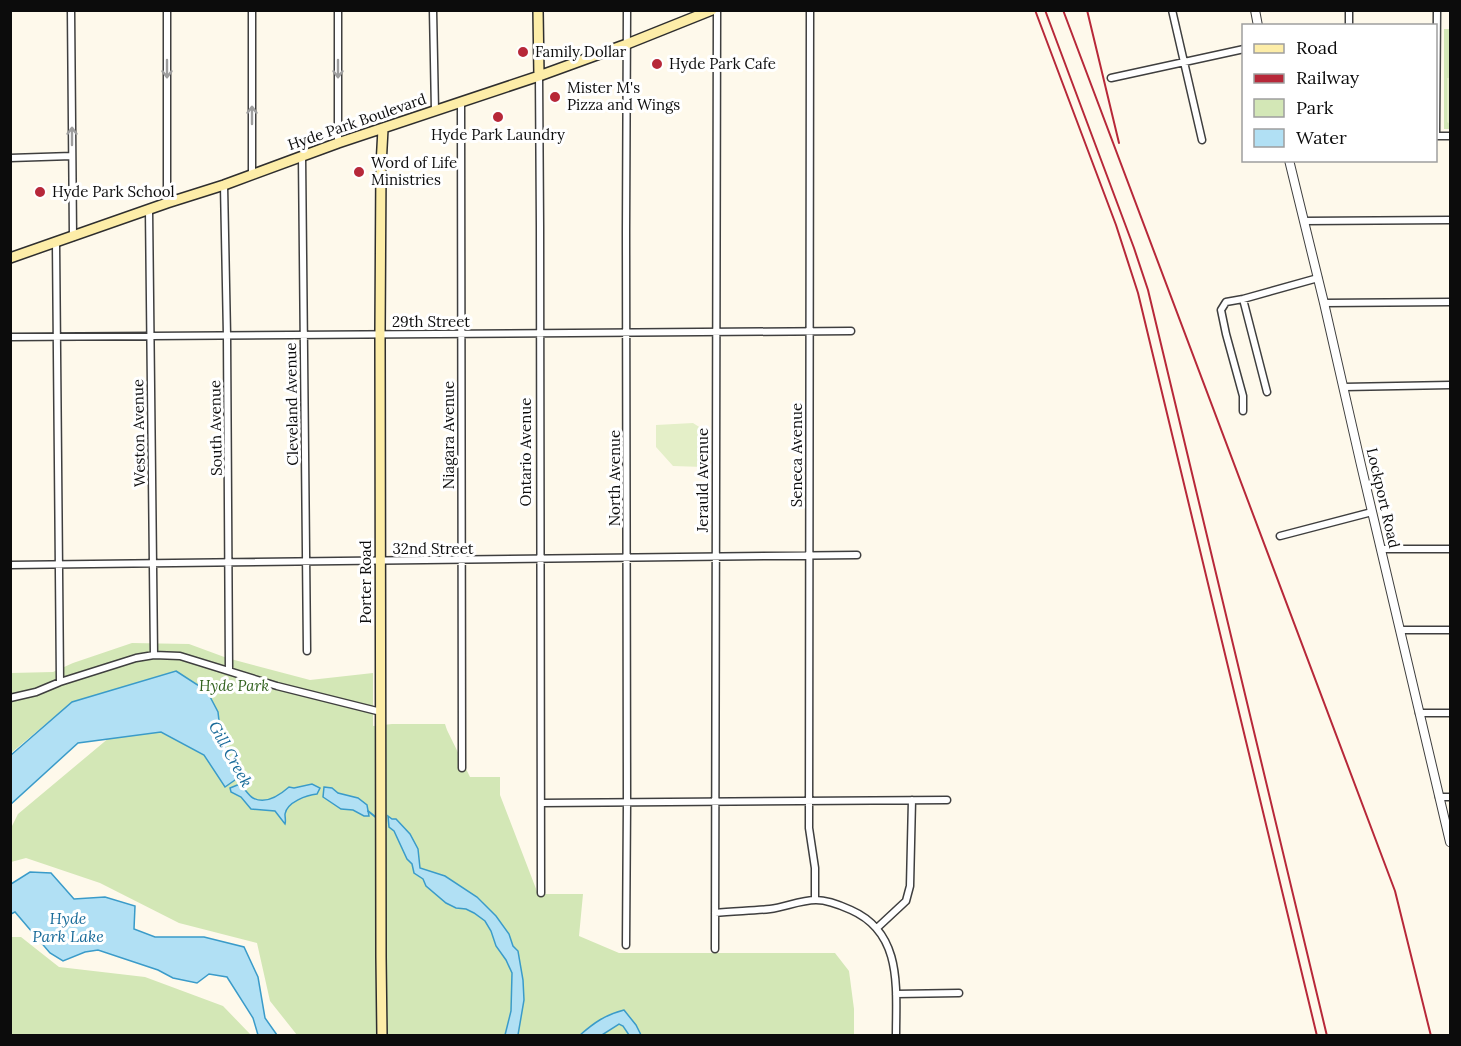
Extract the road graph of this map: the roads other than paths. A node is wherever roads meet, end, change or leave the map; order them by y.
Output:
1 (71, 10) edge
2 (166, 10) edge
3 (252, 10) edge
4 (338, 10) edge
5 (433, 10) edge
6 (538, 10) edge
7 (627, 10) edge
8 (712, 10) edge
9 (717, 10) edge
10 (810, 10) edge
11 (1172, 10) edge
12 (627, 44) junction
13 (1242, 49) edge
14 (1184, 63) junction
15 (539, 76) junction
16 (1112, 78) dead end
17 (461, 102) junction
18 (435, 111) junction
19 (383, 129) junction
20 (1202, 140) dead end
21 (338, 143) junction
22 (72, 156) junction
23 (302, 156) junction
24 (10, 158) edge
25 (1289, 162) edge
26 (252, 174) junction
27 (224, 185) junction
28 (167, 203) junction
29 (149, 210) junction
30 (1450, 220) edge
31 (1304, 221) junction
32 (74, 237) junction
33 (56, 243) junction
34 (10, 258) edge
35 (1318, 278) junction
36 (1243, 299) junction
37 (1450, 302) edge
38 (1324, 303) junction
39 (809, 330) junction
40 (716, 331) junction
41 (851, 331) dead end
42 (627, 332) junction
43 (541, 333) junction
44 (380, 334) junction
45 (227, 335) junction
46 (461, 335) junction
47 (150, 336) junction
48 (304, 336) junction
49 (10, 337) edge
50 (56, 337) junction
51 (1450, 385) edge
52 (1344, 387) junction
53 (1267, 392) dead end
54 (1243, 411) dead end
55 (1372, 512) junction
56 (1280, 536) dead end
57 (1381, 549) junction
58 (1450, 549) edge
59 (857, 555) dead end
60 (809, 556) junction
61 (715, 557) junction
62 (627, 558) junction
63 (541, 560) junction
64 (306, 561) junction
65 (381, 561) junction
66 (461, 561) junction
67 (229, 562) junction
68 (152, 563) junction
69 (59, 564) junction
70 (10, 565) edge
71 (1400, 630) junction
72 (1450, 630) edge
73 (307, 651) dead end
74 (154, 655) junction
75 (230, 671) junction
76 (60, 682) junction
77 (10, 698) edge
78 (381, 712) junction
79 (1419, 713) junction
80 (1450, 713) edge
81 (462, 768) dead end
82 (1439, 797) junction
83 (1450, 797) edge
84 (912, 800) junction
85 (947, 800) dead end
86 (809, 801) junction
87 (714, 802) junction
88 (541, 803) junction
89 (627, 803) junction
90 (1450, 842) edge
91 (541, 893) dead end
92 (816, 900) junction
93 (715, 913) junction
94 (877, 928) junction
95 (626, 945) dead end
96 (715, 949) dead end
97 (959, 993) dead end
98 (896, 994) junction
99 (382, 1035) edge
100 (896, 1035) edge

22 -> 1 street
2 -> 28 street
26 -> 3 street
4 -> 21 street
5 - 18 street
6 - 15 main road, Ontario Avenue
7 - 12 street, North Avenue
8 - 12 main road, Hyde Park Boulevard
9 - 40 street, Jerauld Avenue
10 - 39 street, Seneca Avenue
11 - 14 street
12 - 15 main road, Hyde Park Boulevard
12 - 42 street, North Avenue
13 - 14 street
14 - 16 street
14 - 20 street
15 - 17 main road, Hyde Park Boulevard
15 - 43 street, Ontario Avenue
17 - 18 main road, Hyde Park Boulevard
17 - 46 street, Niagara Avenue
18 - 19 main road, Hyde Park Boulevard
19 - 21 main road, Hyde Park Boulevard
19 - 44 main road, Porter Road
21 - 23 main road, Hyde Park Boulevard
22 - 24 street
22 - 32 street
23 - 26 main road, Hyde Park Boulevard
23 - 48 street, Cleveland Avenue
25 - 31 street, Lockport Road
26 - 27 main road, Hyde Park Boulevard
27 - 28 main road, Hyde Park Boulevard
27 - 45 street, South Avenue
28 - 29 main road, Hyde Park Boulevard
29 - 32 main road, Hyde Park Boulevard
29 - 47 street, Weston Avenue
30 - 31 street
31 - 35 street, Lockport Road
32 - 33 main road, Hyde Park Boulevard
33 - 34 main road, Hyde Park Boulevard
33 - 50 street
35 - 36 street
35 - 38 street, Lockport Road
36 - 53 street
36 - 54 street
37 - 38 street
38 - 52 street, Lockport Road
39 - 40 street, 29th Street
39 - 41 street, 29th Street
39 - 60 street, Seneca Avenue
40 - 42 street, 29th Street
40 - 61 street, Jerauld Avenue
42 - 43 street, 29th Street
42 - 62 street, North Avenue
43 - 46 street, 29th Street
43 - 63 street, Ontario Avenue
44 - 46 street, 29th Street
44 - 48 street, 29th Street
44 - 65 main road, Porter Road
45 - 47 street, 29th Street
45 - 48 street, 29th Street
45 - 67 street, South Avenue
46 - 66 street, Niagara Avenue
47 - 50 street, 29th Street
47 - 68 street, Weston Avenue
48 - 64 street, Cleveland Avenue
49 - 50 street, 29th Street
50 - 69 street
51 - 52 street
52 - 55 street, Lockport Road
55 - 56 street
55 - 57 street, Lockport Road
57 - 58 street
57 - 71 street, Lockport Road
59 - 60 street, 32nd Street
60 - 61 street, 32nd Street
60 - 86 street, Seneca Avenue
61 - 62 street, 32nd Street
61 - 87 street, Jerauld Avenue
62 - 63 street, 32nd Street
62 - 89 street, North Avenue
63 - 66 street, 32nd Street
63 - 88 street, Ontario Avenue
64 - 65 street, 32nd Street
64 - 67 street, 32nd Street
64 - 73 street, Cleveland Avenue
65 - 66 street, 32nd Street
65 - 78 main road, Porter Road
66 - 81 street, Niagara Avenue
67 - 68 street, 32nd Street
67 - 75 street, South Avenue
68 - 69 street, 32nd Street
68 - 74 street, Weston Avenue
69 - 70 street, 32nd Street
69 - 76 street
71 - 72 street
71 - 79 street, Lockport Road
74 - 75 street
74 - 76 street
75 - 78 street
76 - 77 street
78 - 99 main road, Porter Road
79 - 80 street
79 - 82 street, Lockport Road
82 - 83 street
82 - 90 street, Lockport Road
84 - 85 street
84 - 86 street
84 - 94 street
86 - 87 street
86 - 92 street, Seneca Avenue
87 - 89 street
87 - 93 street, Jerauld Avenue
88 - 89 street
88 - 91 street, Ontario Avenue
89 - 95 street, North Avenue
92 - 93 street
92 - 94 street
93 - 96 street, Jerauld Avenue
94 - 98 street
97 - 98 street
98 - 100 street

